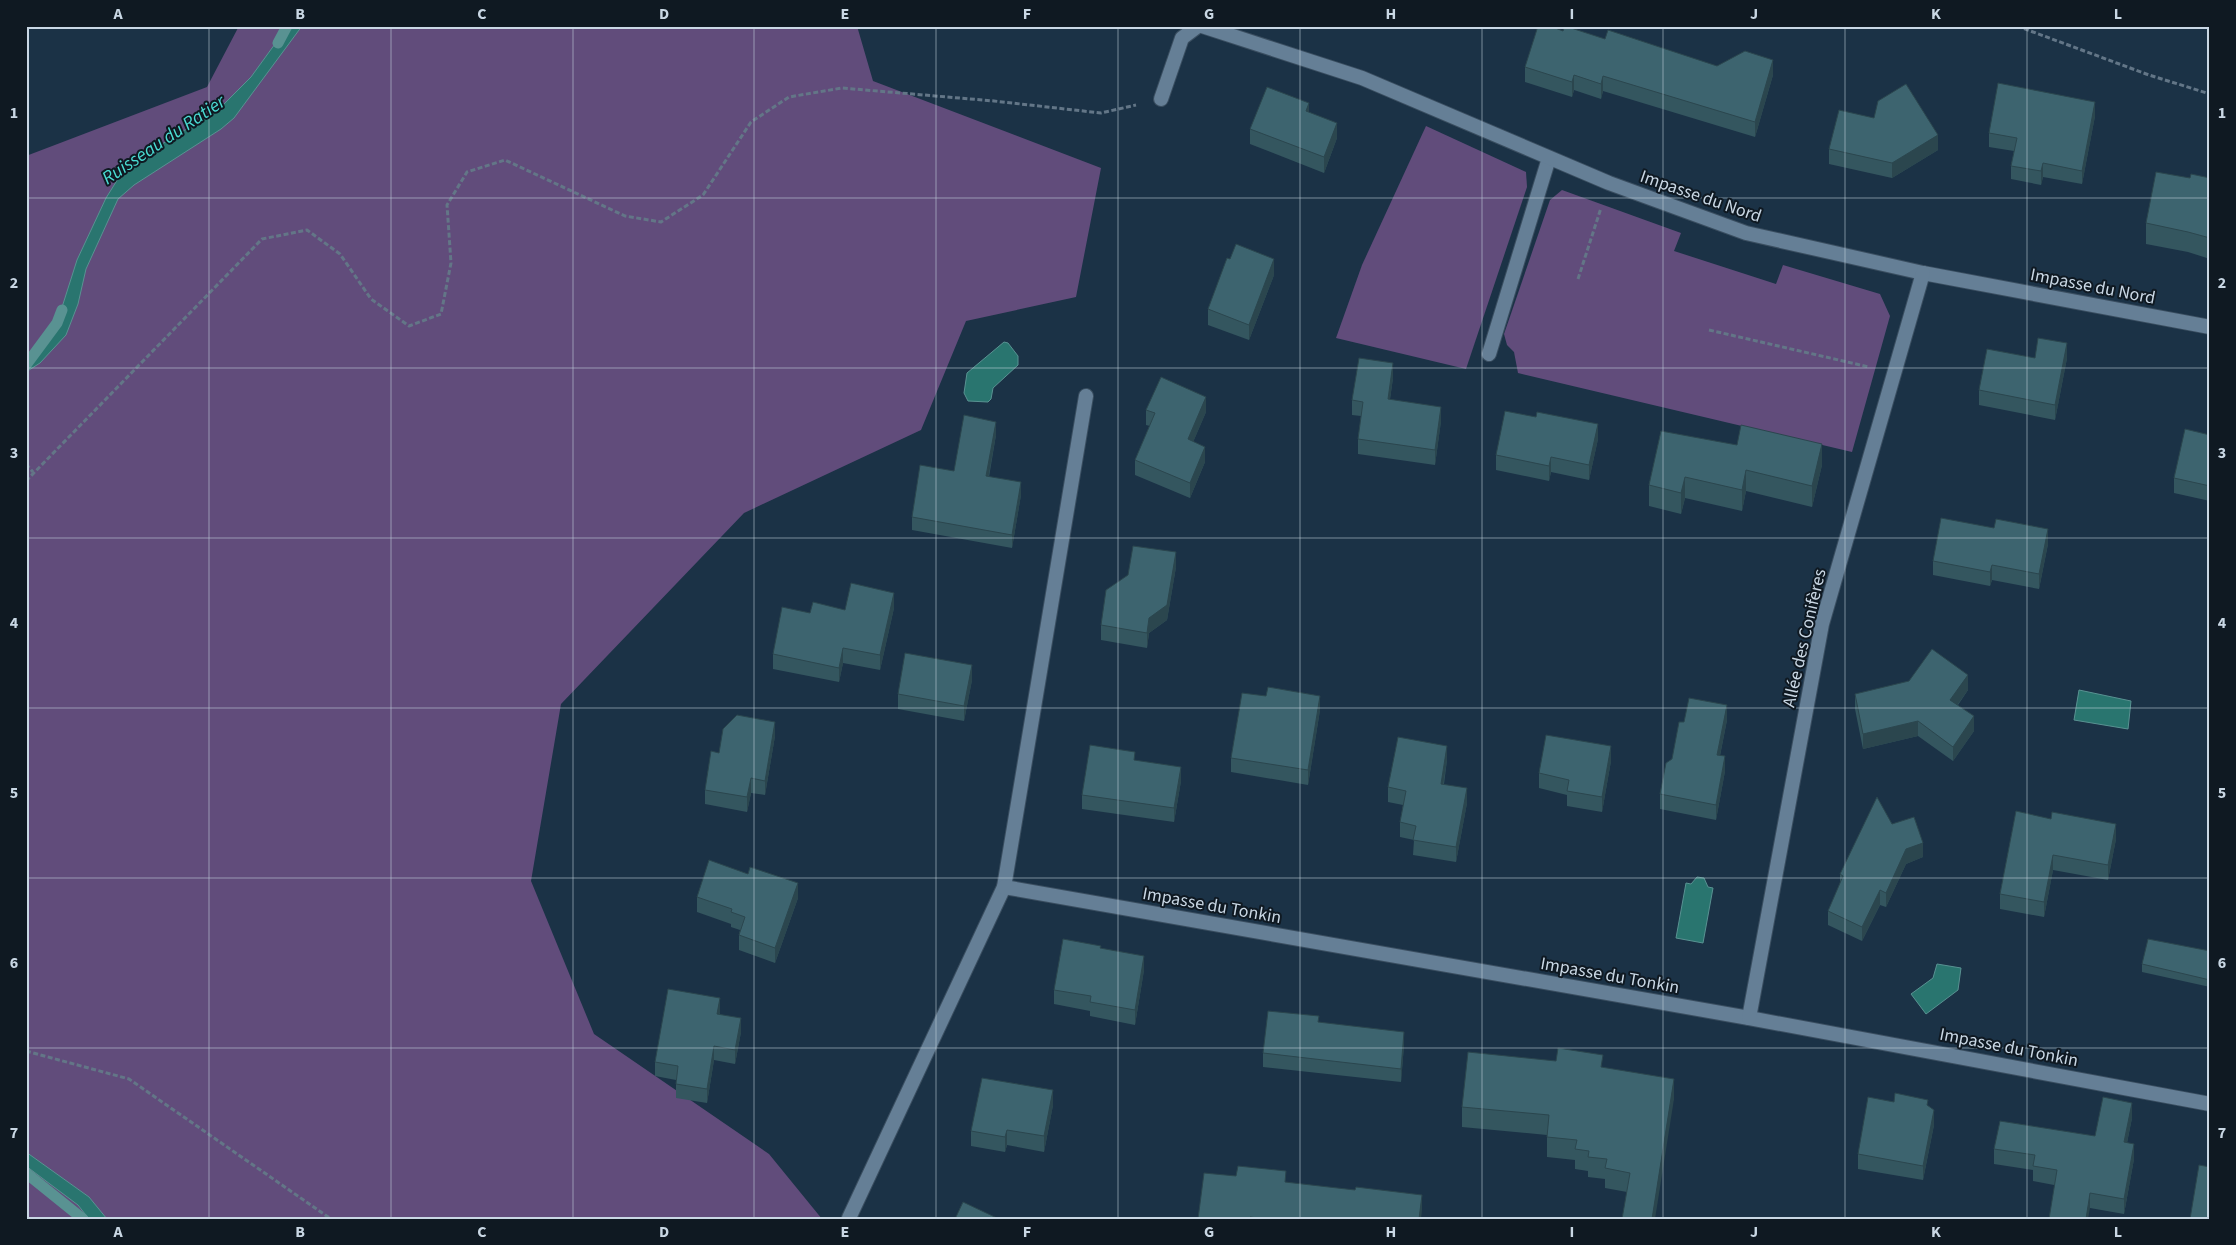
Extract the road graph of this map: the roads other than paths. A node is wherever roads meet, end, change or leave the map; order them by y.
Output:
1 (1198, 26) edge
2 (1202, 26) edge
3 (1161, 99) road end
4 (1549, 158) junction
5 (1923, 273) junction
6 (2210, 327) edge
7 (1490, 354) dead end
8 (1086, 396) dead end
9 (1004, 887) junction
10 (1749, 1018) junction
11 (2210, 1104) edge
12 (849, 1218) edge

1 - 3 street
2 - 4 street, Impasse du Nord
4 - 5 street, Impasse du Nord
4 - 7 street
5 - 6 street, Impasse du Nord
5 - 10 street, Allée des Conifères
8 - 9 street
9 - 10 street, Impasse du Tonkin
9 - 12 street
10 - 11 street, Impasse du Tonkin

